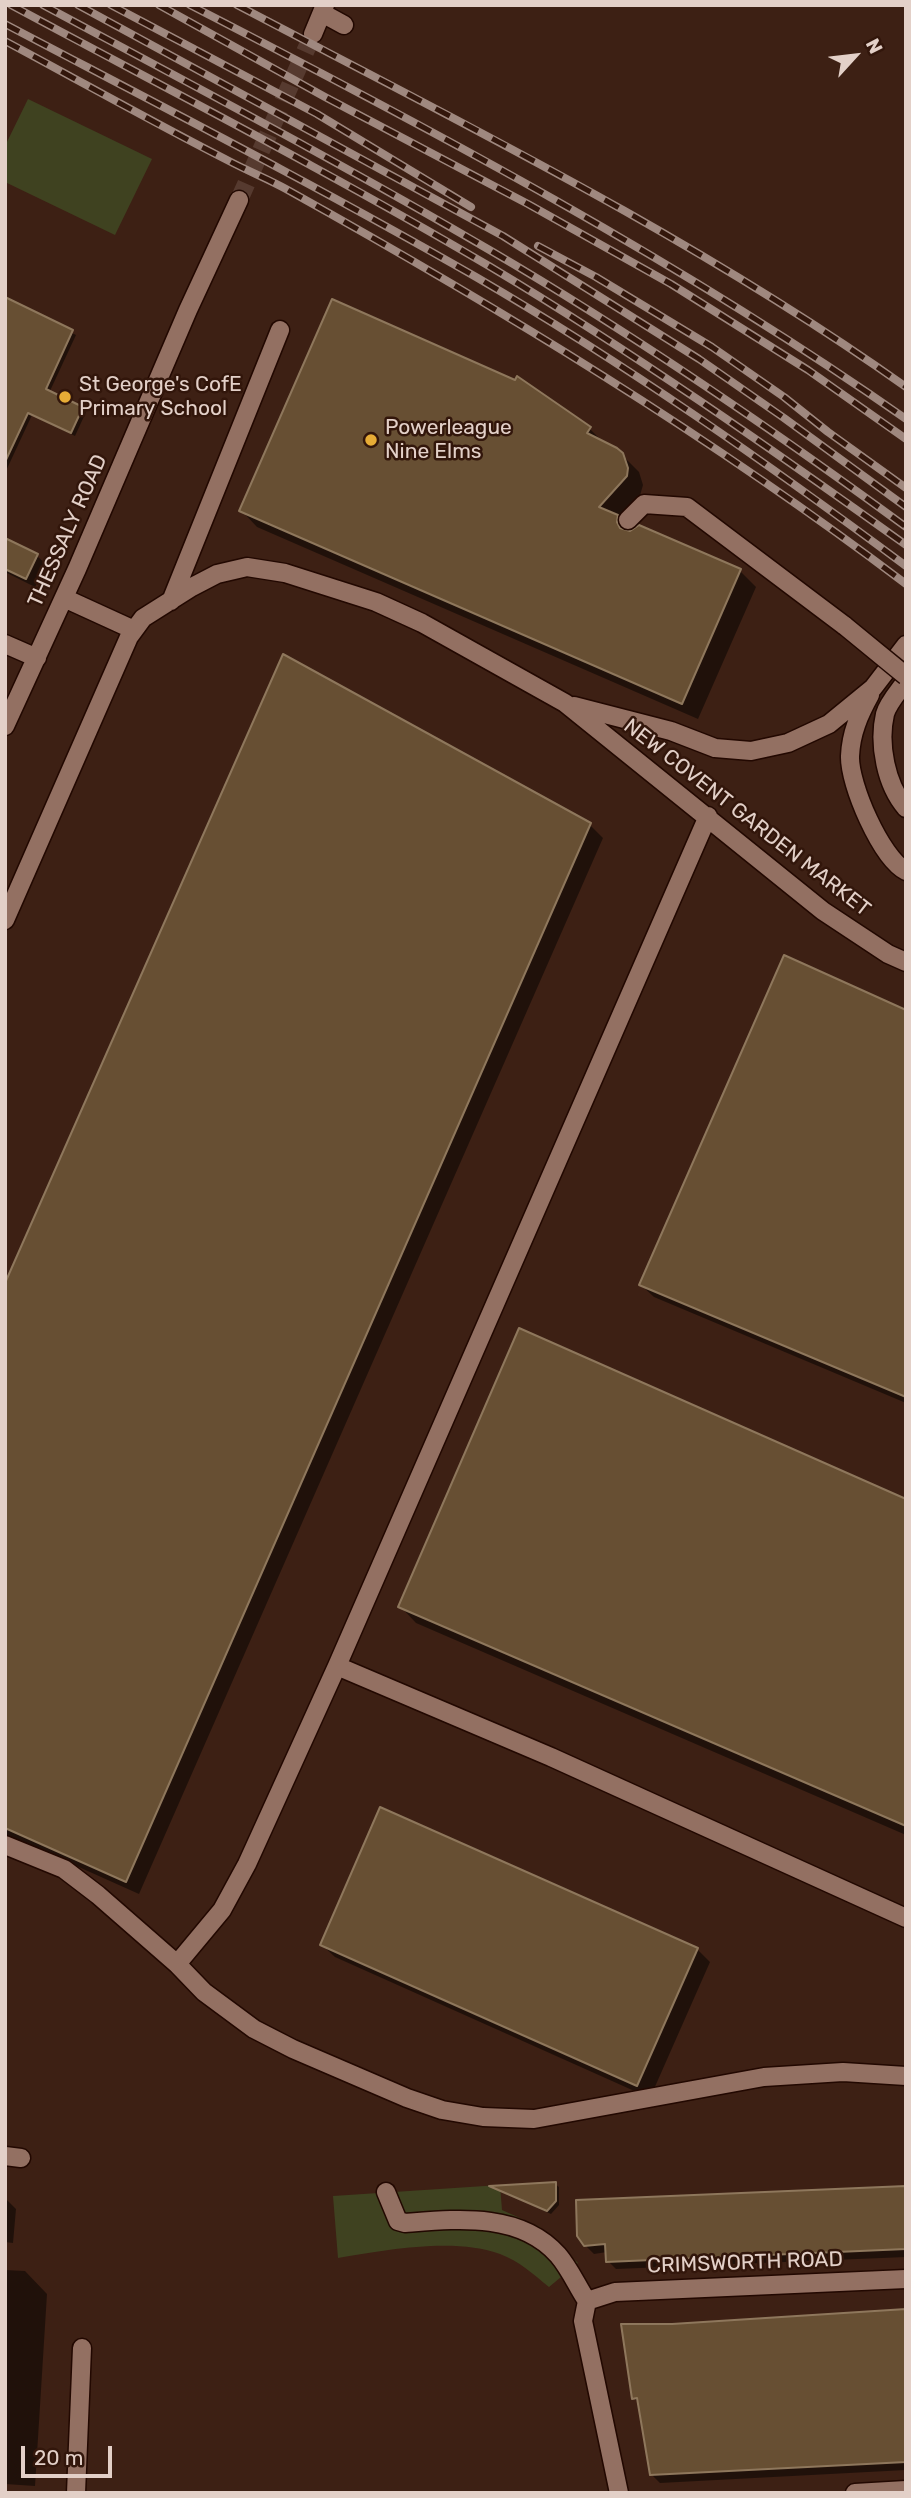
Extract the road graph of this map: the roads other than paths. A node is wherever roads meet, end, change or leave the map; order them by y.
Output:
1 (324, 9) edge
2 (344, 24) dead end
3 (313, 34) tunnel mouth
4 (239, 200) tunnel mouth
5 (279, 330) dead end
6 (628, 520) dead end
7 (64, 598) junction
8 (171, 601) junction
9 (134, 630) junction
10 (5, 644) edge
11 (906, 645) edge
12 (37, 659) junction
13 (906, 676) edge
14 (906, 681) edge
15 (873, 688) junction
16 (565, 704) junction
17 (5, 726) edge
18 (906, 808) edge
19 (708, 816) junction
20 (906, 871) edge
21 (5, 920) edge
22 (906, 962) edge
23 (337, 1666) junction
24 (5, 1845) edge
25 (906, 1918) edge
26 (177, 1964) junction
27 (906, 2076) edge
28 (386, 2192) dead end
29 (906, 2279) edge
30 (587, 2301) junction
31 (82, 2348) dead end
32 (906, 2490) edge
33 (76, 2493) edge
34 (619, 2493) edge
35 (855, 2493) edge

1 - 2 street
1 - 3 street
4 - 7 street, THESSALY ROAD
5 - 8 street
6 - 13 street, bridge
7 - 9 street
7 - 12 street, THESSALY ROAD
8 - 9 street, NEW COVENT GARDEN MARKET
8 - 16 street, NEW COVENT GARDEN MARKET
9 - 21 street
10 - 12 street
11 - 15 street, NEW COVENT GARDEN MARKET
12 - 17 street, THESSALY ROAD
14 - 18 street
15 - 16 street, NEW COVENT GARDEN MARKET
15 - 20 street
16 - 19 street, NEW COVENT GARDEN MARKET
19 - 22 street, NEW COVENT GARDEN MARKET
19 - 23 street
23 - 25 street
23 - 26 street
24 - 26 street
26 - 27 street
28 - 30 street
29 - 30 street, CRIMSWORTH ROAD
30 - 34 street
31 - 33 street
32 - 35 street

